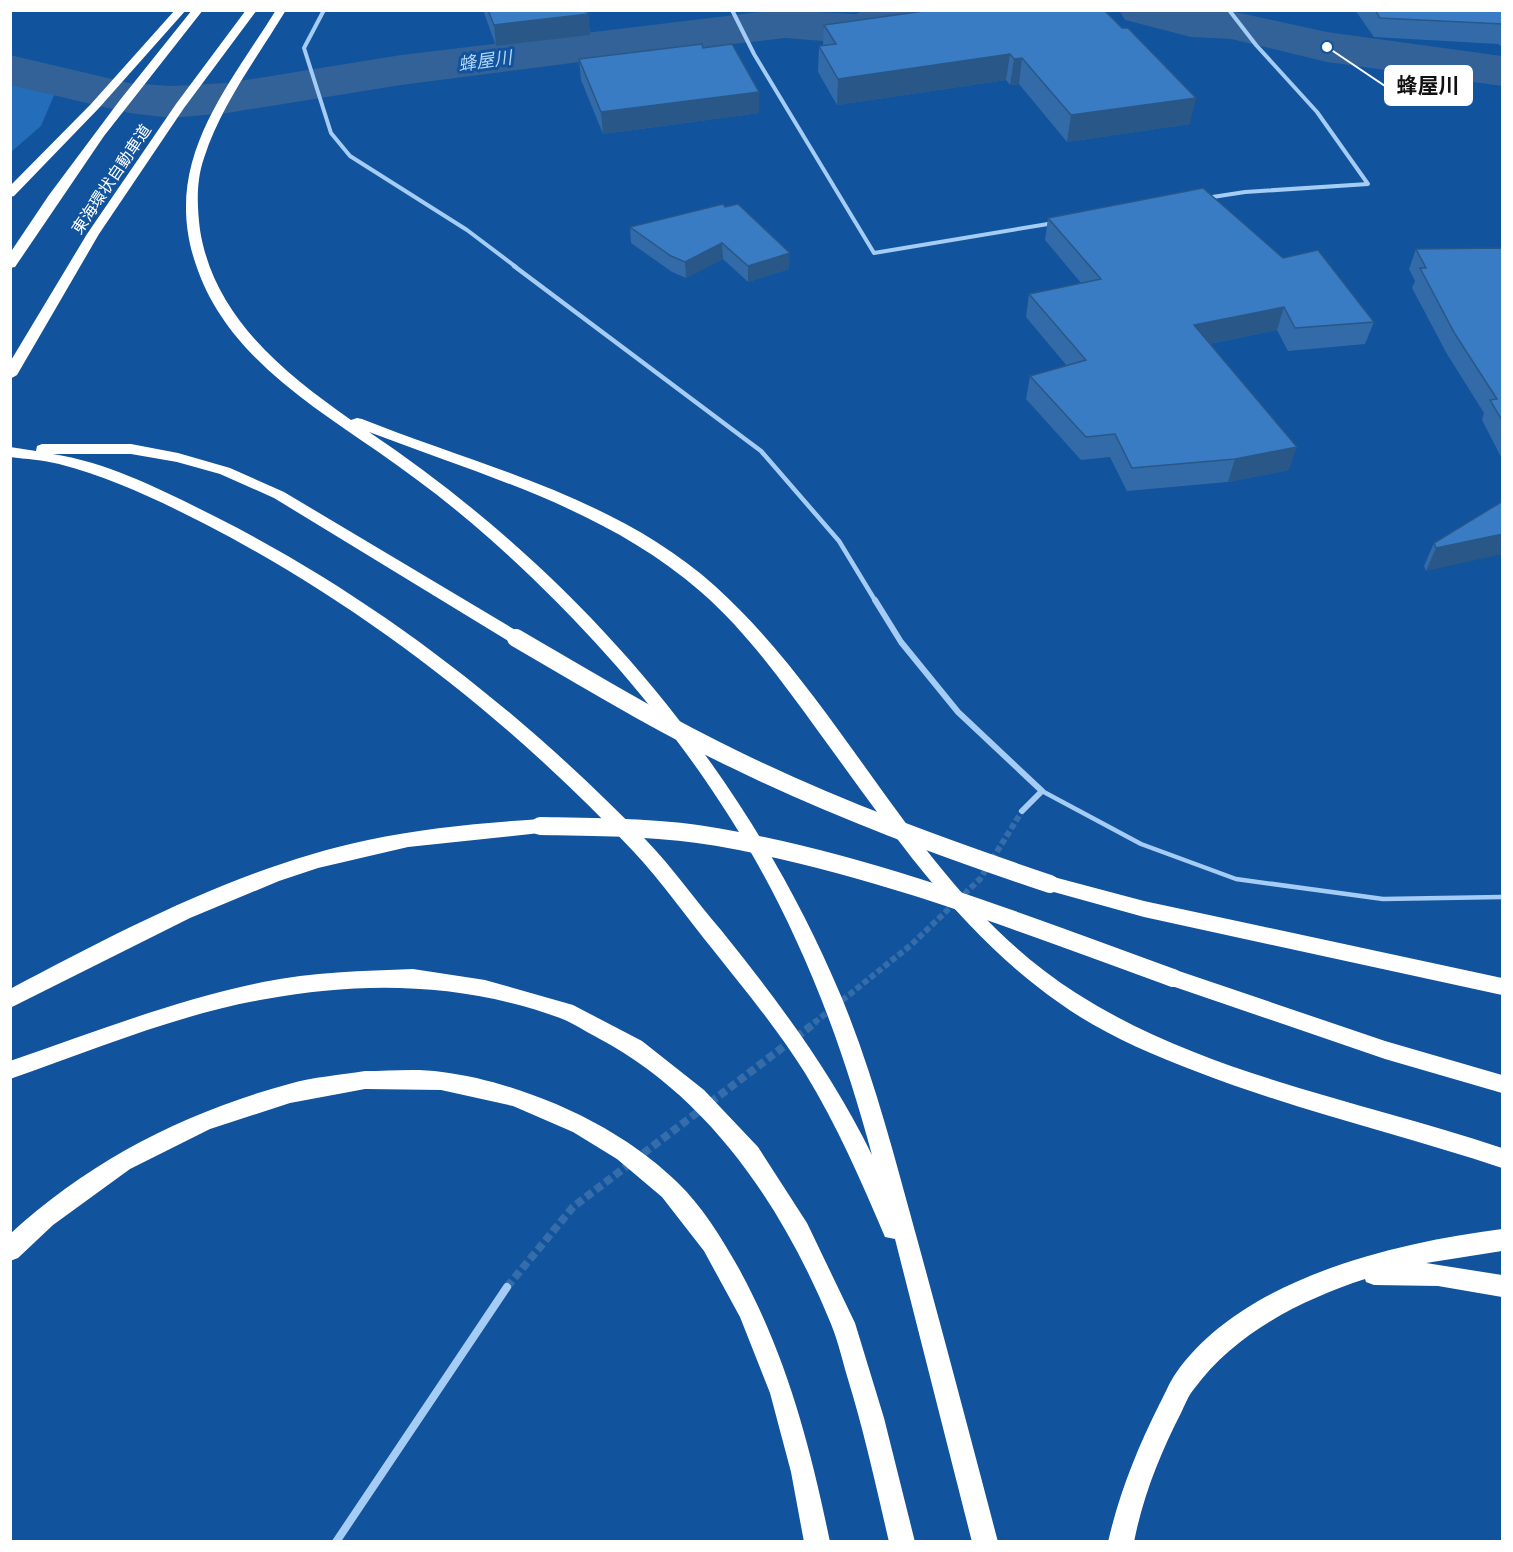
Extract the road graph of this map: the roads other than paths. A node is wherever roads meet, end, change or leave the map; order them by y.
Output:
1 (181, 10) edge
2 (198, 10) edge
3 (252, 10) edge
4 (281, 10) edge
5 (324, 10) edge
6 (732, 10) edge
7 (1229, 10) edge
8 (11, 193) edge
9 (1199, 200) edge
10 (1059, 222) edge
11 (10, 264) edge
12 (10, 375) edge
13 (317, 404) junction
14 (10, 451) edge
15 (1042, 791) junction
16 (1022, 811) tunnel mouth
17 (1503, 897) edge
18 (1503, 987) edge
19 (10, 999) edge
20 (10, 1070) edge
21 (1503, 1084) edge
22 (1503, 1158) edge
23 (1503, 1240) edge
24 (10, 1250) edge
25 (1333, 1278) junction
26 (1503, 1286) edge
27 (507, 1287) tunnel mouth
28 (920, 1291) junction
29 (336, 1542) edge
30 (817, 1542) edge
31 (902, 1542) edge
32 (985, 1542) edge
33 (1121, 1542) edge

1 - 8 highway
2 - 11 highway, 東海環状自動車道
3 - 12 highway, 東海環状自動車道
4 - 13 highway
5 - 15 street
6 - 10 street
7 - 9 street
13 - 22 highway
13 - 28 highway
14 - 18 highway, bridge
14 - 28 highway
15 - 16 street
15 - 17 lane
19 - 21 highway, bridge
20 - 31 highway
23 - 25 highway
24 - 30 highway
25 - 26 highway
25 - 33 highway
27 - 29 street
28 - 32 highway

